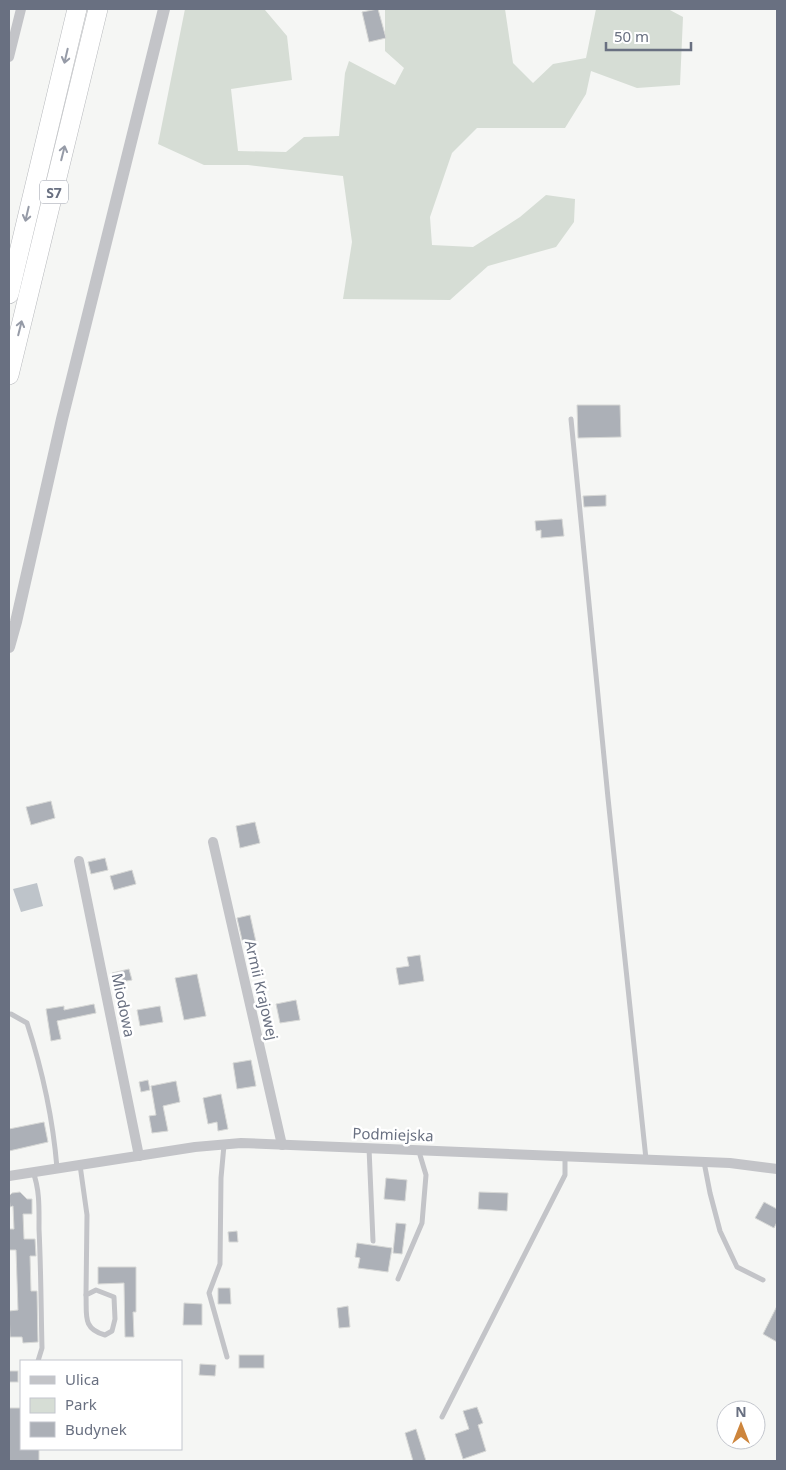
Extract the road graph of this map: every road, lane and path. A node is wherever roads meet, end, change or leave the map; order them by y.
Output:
1 (21, 9) edge
2 (77, 9) edge
3 (98, 9) edge
4 (164, 9) edge
5 (9, 57) edge
6 (9, 294) edge
7 (9, 375) edge
8 (572, 420) dead end
9 (9, 647) edge
10 (213, 842) dead end
11 (79, 860) dead end
12 (12, 1014) dead end
13 (224, 1145) junction
14 (282, 1145) junction
15 (369, 1148) junction
16 (420, 1150) junction
17 (140, 1156) junction
18 (565, 1156) junction
19 (646, 1160) junction
20 (704, 1162) junction
21 (80, 1165) junction
22 (57, 1168) junction
23 (777, 1169) edge
24 (33, 1172) junction
25 (9, 1176) edge
26 (373, 1241) dead end
27 (398, 1279) dead end
28 (763, 1280) dead end
29 (86, 1295) junction
30 (227, 1357) dead end
31 (38, 1360) edge
32 (442, 1417) dead end

1 - 5 street
2 -> 6 highway, S7
7 -> 3 highway, S7
4 - 9 street
8 - 19 lane
10 - 14 street, Armii Krajowej
11 - 17 street, Miodowa
12 - 22 lane
13 - 14 street, Podmiejska
13 - 17 street, Podmiejska
13 - 30 lane
14 - 15 street, Podmiejska
15 - 16 street, Podmiejska
15 - 26 lane
16 - 18 street, Podmiejska
16 - 27 lane
17 - 21 street, Podmiejska
18 - 19 street, Podmiejska
18 - 32 lane
19 - 20 street, Podmiejska
20 - 23 street, Podmiejska
20 - 28 lane
21 - 22 street, Podmiejska
21 - 29 lane
22 - 24 street, Podmiejska
24 - 25 street, Podmiejska
24 - 31 lane
29 - 29 lane

